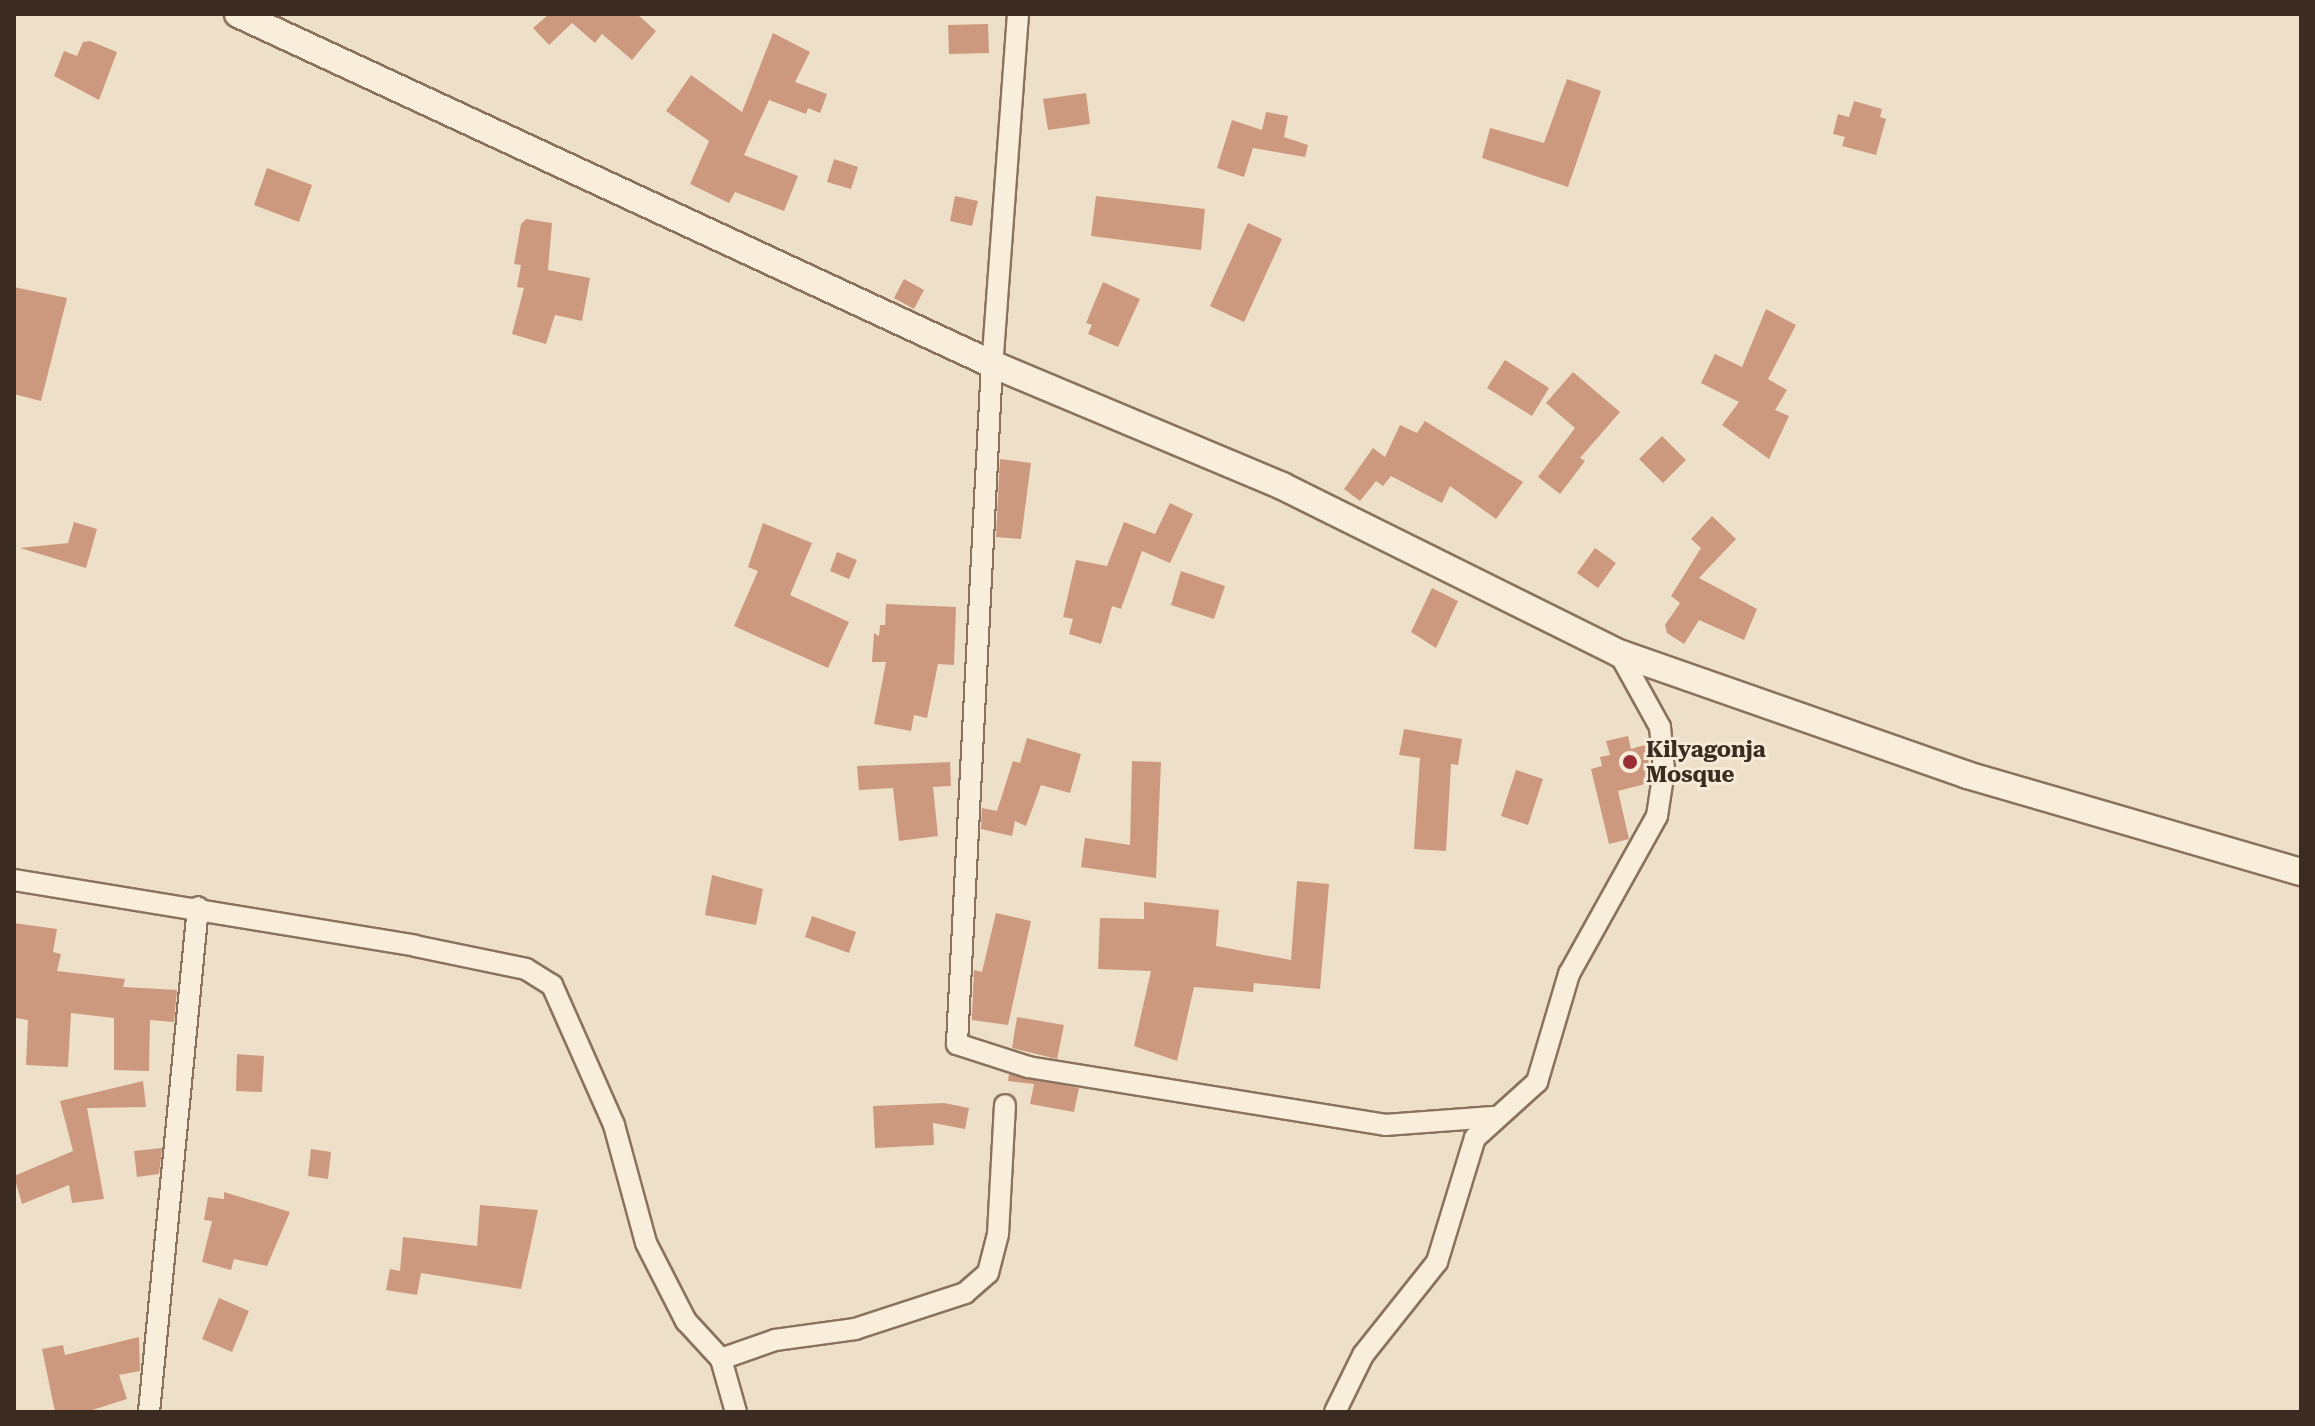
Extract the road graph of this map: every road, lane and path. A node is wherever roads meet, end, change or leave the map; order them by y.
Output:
1 (238, 14) edge
2 (1018, 14) edge
3 (992, 364) junction
4 (1619, 653) junction
5 (2301, 872) edge
6 (14, 880) edge
7 (198, 907) junction
8 (1005, 1105) dead end
9 (1493, 1117) junction
10 (721, 1359) junction
11 (149, 1412) edge
12 (736, 1412) edge
13 (1335, 1412) edge

1 - 3 street
2 - 3 street
3 - 4 street
3 - 9 street
4 - 5 street
4 - 9 street
6 - 7 street
7 - 10 street
7 - 11 street
8 - 10 street
9 - 13 street
10 - 12 street

